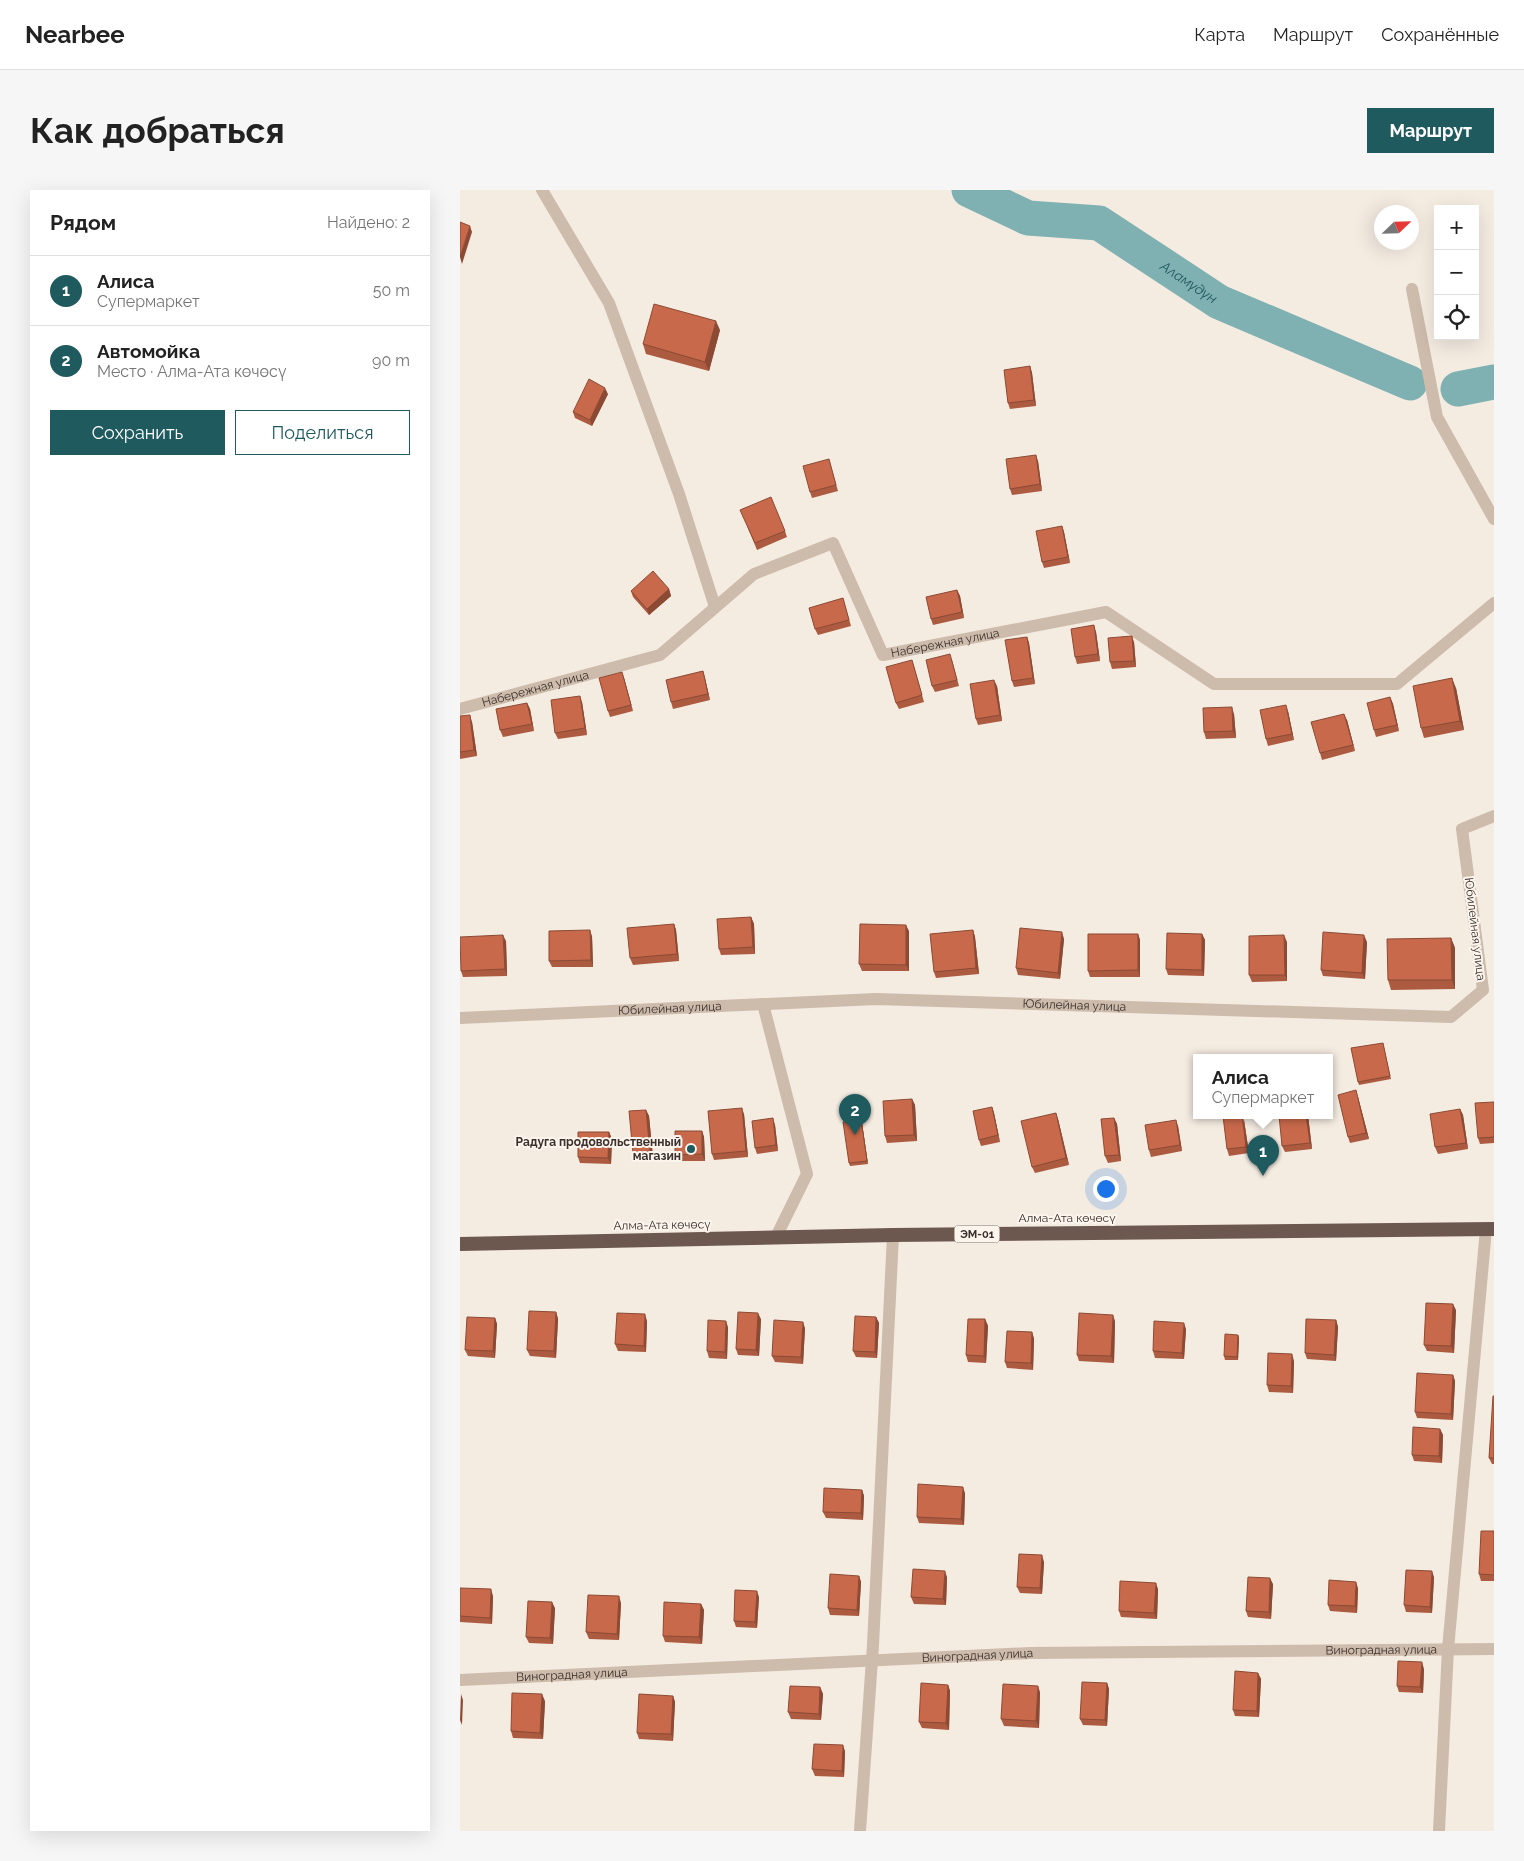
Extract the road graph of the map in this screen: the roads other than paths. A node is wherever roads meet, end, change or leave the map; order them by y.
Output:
1 (542, 190) edge
2 (1412, 289) dead end
3 (1494, 519) edge
4 (1494, 602) edge
5 (715, 608) junction
6 (460, 709) edge
7 (1494, 816) edge
8 (763, 1004) junction
9 (460, 1018) edge
10 (1490, 1229) edge
11 (893, 1235) junction
12 (776, 1237) junction
13 (460, 1244) edge
14 (1494, 1648) edge
15 (1448, 1649) junction
16 (872, 1661) junction
17 (460, 1680) edge
18 (860, 1831) edge
19 (1439, 1831) edge

1 - 5 street
2 - 3 street
4 - 5 street, Набережная улица
5 - 6 street, Набережная улица
7 - 8 street, Юбилейная улица
8 - 9 street, Юбилейная улица
8 - 12 street
10 - 11 highway, Алма-Ата көчөсү / ЭМ-01
10 - 15 street
11 - 12 highway, Алма-Ата көчөсү / ЭМ-01
11 - 16 street
12 - 13 highway, Алма-Ата көчөсү / ЭМ-01
14 - 15 street, Виноградная улица
15 - 16 street, Виноградная улица
15 - 19 street
16 - 17 street, Виноградная улица
16 - 18 street

